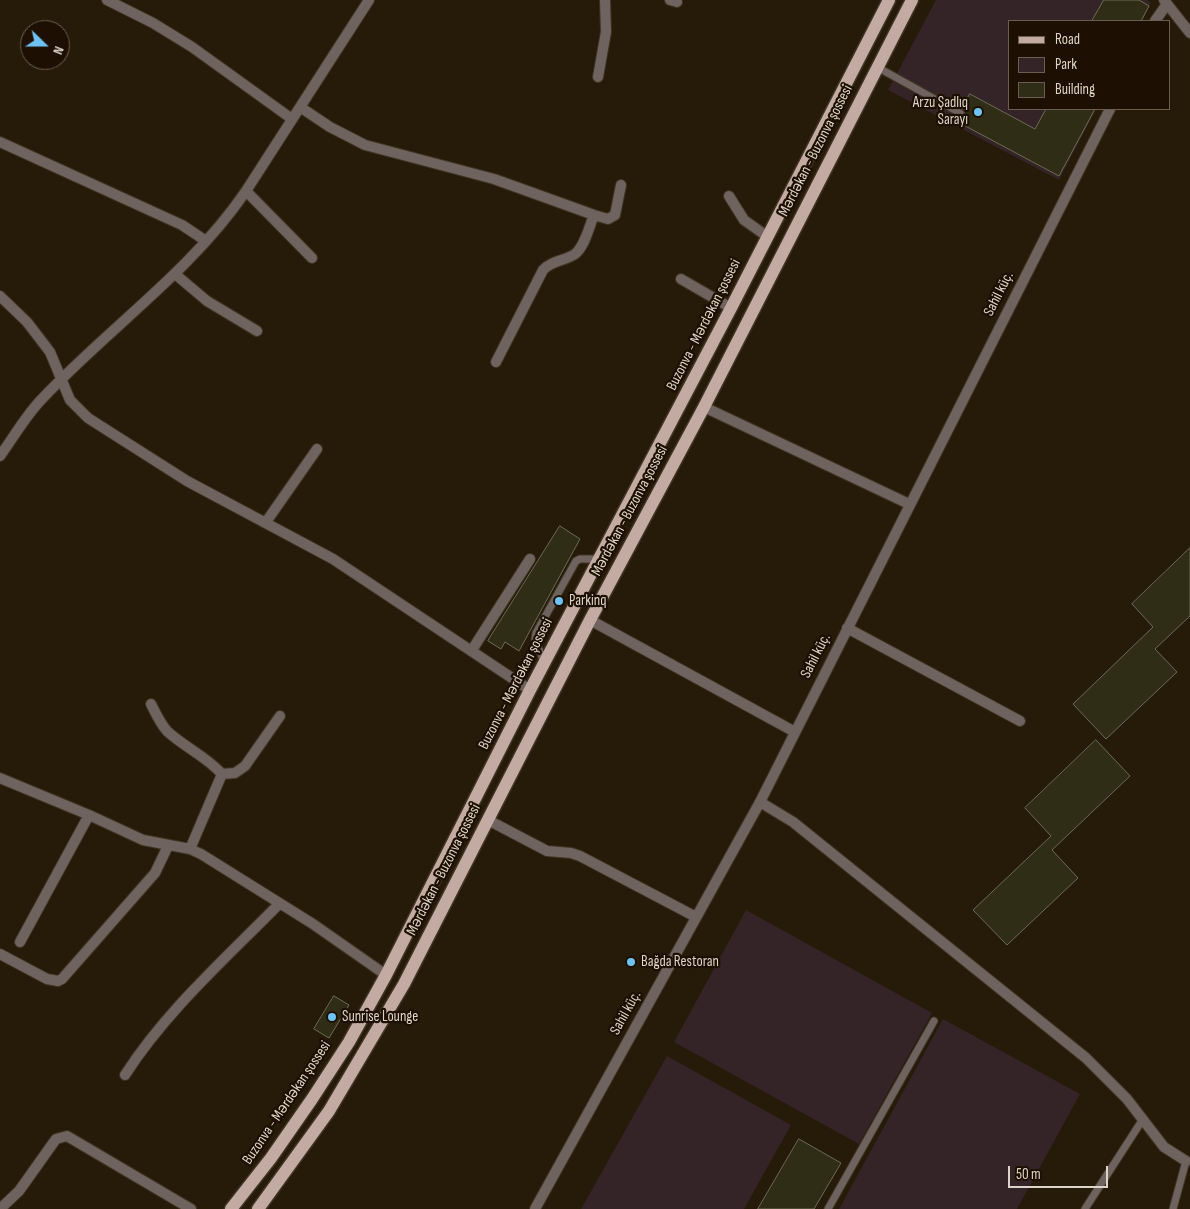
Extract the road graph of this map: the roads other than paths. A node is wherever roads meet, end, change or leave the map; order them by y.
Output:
1 (107, 0) edge
2 (369, 0) edge
3 (605, 0) edge
4 (889, 0) edge
5 (912, 0) edge
6 (1166, 2) edge
7 (1156, 20) edge
8 (1188, 26) edge
9 (877, 67) junction
10 (598, 77) dead end
11 (300, 107) junction
12 (1109, 110) edge
13 (960, 113) dead end
14 (292, 119) junction
15 (0, 142) edge
16 (621, 185) dead end
17 (246, 191) junction
18 (729, 196) dead end
19 (594, 215) junction
20 (768, 237) junction
21 (206, 241) junction
22 (312, 258) dead end
23 (175, 274) junction
24 (681, 279) dead end
25 (0, 296) edge
26 (732, 308) junction
27 (256, 331) dead end
28 (496, 362) dead end
29 (62, 379) junction
30 (704, 407) junction
31 (317, 449) dead end
32 (1, 454) edge
33 (909, 504) junction
34 (266, 522) junction
35 (530, 559) dead end
36 (600, 559) junction
37 (590, 620) junction
38 (847, 628) junction
39 (472, 650) junction
40 (545, 663) junction
41 (530, 690) junction
42 (151, 704) dead end
43 (280, 716) dead end
44 (1020, 721) dead end
45 (795, 732) junction
46 (222, 774) junction
47 (0, 778) edge
48 (760, 802) junction
49 (88, 814) junction
50 (488, 820) junction
51 (168, 846) junction
52 (190, 849) junction
53 (279, 904) junction
54 (696, 917) junction
55 (20, 942) dead end
56 (0, 954) edge
57 (386, 975) junction
58 (934, 1021) dead end
59 (125, 1075) dead end
60 (1143, 1119) junction
61 (1186, 1161) joint
62 (0, 1209) edge
63 (191, 1209) edge
64 (231, 1209) edge
65 (258, 1209) edge
66 (535, 1209) edge
67 (828, 1209) edge
68 (1085, 1209) edge
69 (1173, 1209) edge

1 - 14 street
2 - 11 street
3 - 10 street
4 - 20 main road, Buzonva - Mərdəkan şossesi
5 - 9 main road, Mərdəkan - Buzonva şossesi
6 - 7 street
6 - 8 street
9 - 13 lane
9 - 30 main road, Mərdəkan - Buzonva şossesi
11 - 14 street
11 - 19 street
12 - 33 street, Sahil küç.
14 - 17 street
15 - 21 street
16 - 19 street
17 - 21 street
17 - 22 street
18 - 20 street
19 - 28 street
20 - 26 main road, Buzonva - Mərdəkan şossesi
21 - 23 street
23 - 27 street
23 - 29 street
24 - 26 street
25 - 29 street
26 - 36 main road, Buzonva - Mərdəkan şossesi
29 - 32 street
29 - 34 street
30 - 33 street
30 - 37 main road, Mərdəkan - Buzonva şossesi
31 - 34 street
33 - 38 street, Sahil küç.
34 - 39 street
35 - 39 street
36 - 40 main road, Buzonva - Mərdəkan şossesi
36 - 40 lane
37 - 45 street
37 - 50 main road, Mərdəkan - Buzonva şossesi
38 - 44 street
38 - 45 street, Sahil küç.
39 - 41 street
40 - 41 main road, Buzonva - Mərdəkan şossesi
41 - 57 main road, Buzonva - Mərdəkan şossesi
42 - 46 street
43 - 46 street
45 - 48 street, Sahil küç.
46 - 52 street
47 - 49 street
48 - 54 street, Sahil küç.
48 - 60 street
49 - 51 street
49 - 55 street
50 - 54 street
50 - 65 main road, Mərdəkan - Buzonva şossesi
51 - 52 street
51 - 56 street
52 - 53 street
53 - 57 street
53 - 59 street
54 - 66 street, Sahil küç.
57 - 64 main road, Buzonva - Mərdəkan şossesi
58 - 67 lane
60 - 61 street
60 - 68 lane
61 - 69 lane
62 - 63 street

